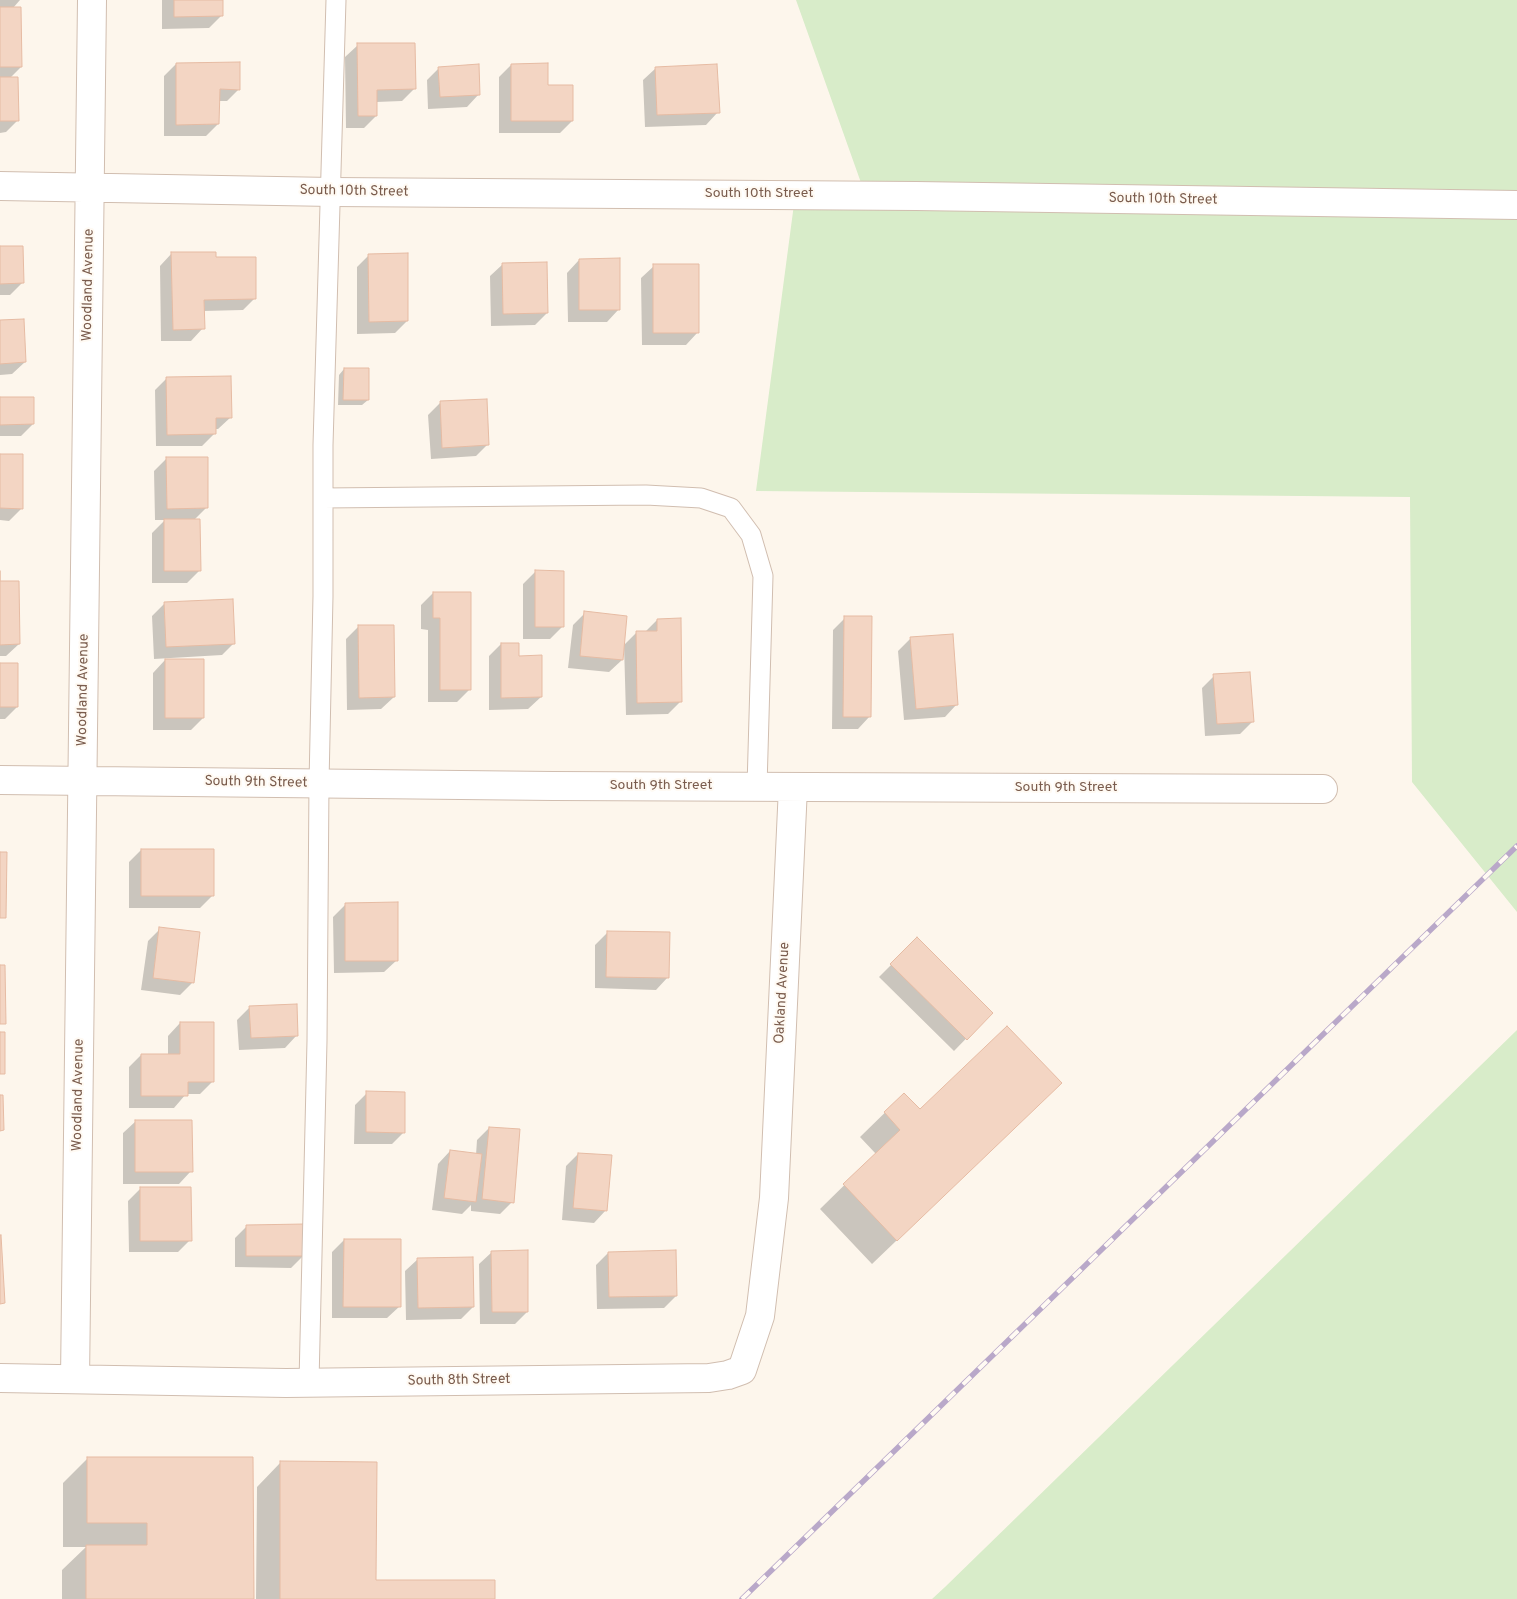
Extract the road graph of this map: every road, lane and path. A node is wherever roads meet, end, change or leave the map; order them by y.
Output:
1 (92, 0) edge
2 (336, 0) edge
3 (0, 186) edge
4 (90, 187) junction
5 (332, 192) junction
6 (1517, 205) edge
7 (323, 498) junction
8 (0, 780) edge
9 (83, 781) junction
10 (319, 783) junction
11 (757, 787) junction
12 (793, 787) junction
13 (1323, 789) dead end
14 (774, 1198) joint
15 (0, 1378) edge
16 (75, 1379) junction
17 (309, 1382) junction

1 - 4 street, Woodland Avenue
2 - 5 lane
3 - 4 street, South 10th Street
4 - 5 street, South 10th Street
4 - 9 street, Woodland Avenue
5 - 6 street, South 10th Street
5 - 7 lane
7 - 10 lane
7 - 11 lane
8 - 9 street, South 9th Street
9 - 10 street, South 9th Street
9 - 16 street, Woodland Avenue
10 - 11 street, South 9th Street
10 - 17 lane
11 - 12 street, South 9th Street
12 - 13 street, South 9th Street
12 - 14 street, Oakland Avenue
14 - 17 street, South 8th Street
15 - 16 street, South 8th Street
16 - 17 street, South 8th Street

